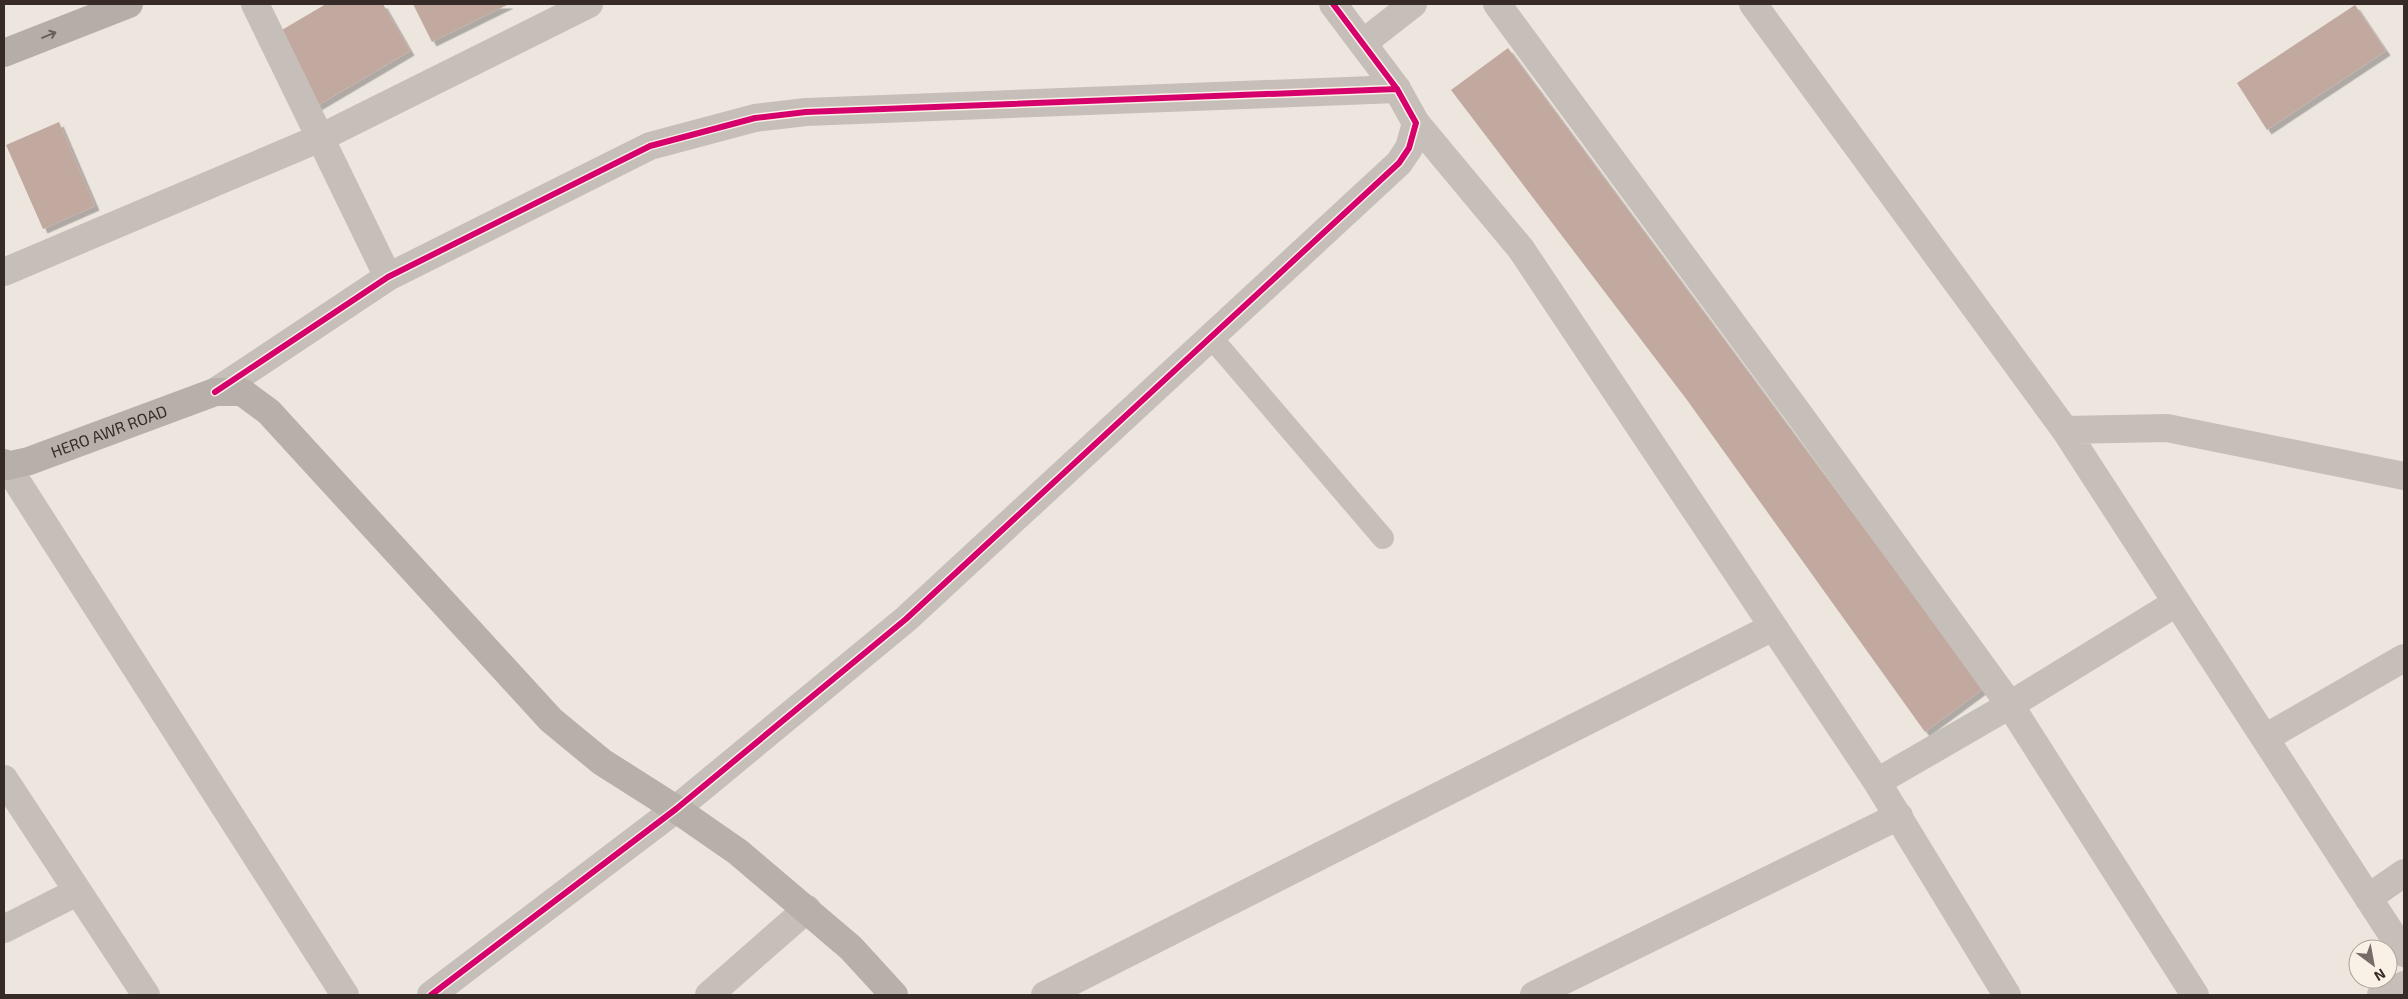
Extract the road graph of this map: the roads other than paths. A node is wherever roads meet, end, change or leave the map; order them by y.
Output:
1 (129, 4) edge
2 (255, 4) edge
3 (588, 4) edge
4 (1333, 4) edge
5 (1412, 4) edge
6 (1497, 4) edge
7 (1754, 4) edge
8 (1363, 44) junction
9 (4, 53) edge
10 (1397, 89) junction
11 (1416, 123) junction
12 (320, 138) junction
13 (4, 272) edge
14 (388, 277) junction
15 (1210, 336) junction
16 (215, 392) junction
17 (2064, 430) junction
18 (6, 464) edge
19 (2404, 476) edge
20 (1383, 538) dead end
21 (2176, 603) junction
22 (1773, 627) junction
23 (2404, 658) edge
24 (2010, 705) junction
25 (2265, 738) junction
26 (4, 779) edge
27 (1877, 782) junction
28 (676, 808) junction
29 (1899, 816) junction
30 (2404, 873) edge
31 (77, 892) junction
32 (2368, 898) junction
33 (807, 910) junction
34 (4, 929) edge
35 (2404, 953) edge
36 (2404, 985) edge
37 (146, 995) edge
38 (344, 995) edge
39 (431, 995) edge
40 (709, 995) edge
41 (894, 995) edge
42 (1045, 995) edge
43 (1534, 995) edge
44 (2007, 995) edge
45 (2195, 995) edge
46 (2381, 995) edge

9 -> 1 main road
2 - 12 street
3 - 12 street
4 - 8 street
5 - 8 street
6 - 24 street
7 - 17 street
8 - 10 street
10 - 11 street
10 - 14 street
11 - 15 street
11 - 22 street
12 - 13 street
12 - 14 street
14 - 16 street
15 - 20 lane
15 - 28 street
16 - 18 main road, HERO AWR ROAD
16 - 28 main road
17 - 19 street
17 - 21 street
18 - 38 street
21 - 24 street
21 - 25 street
22 - 27 street
22 - 42 street
23 - 25 street
24 - 27 street
24 - 45 street
25 - 32 street
26 - 31 street
27 - 29 street
28 - 33 main road
28 - 39 street
29 - 43 street
29 - 44 street
30 - 32 street
31 - 34 street
31 - 37 street
32 - 35 street
33 - 40 street
33 - 41 main road
36 - 46 street

